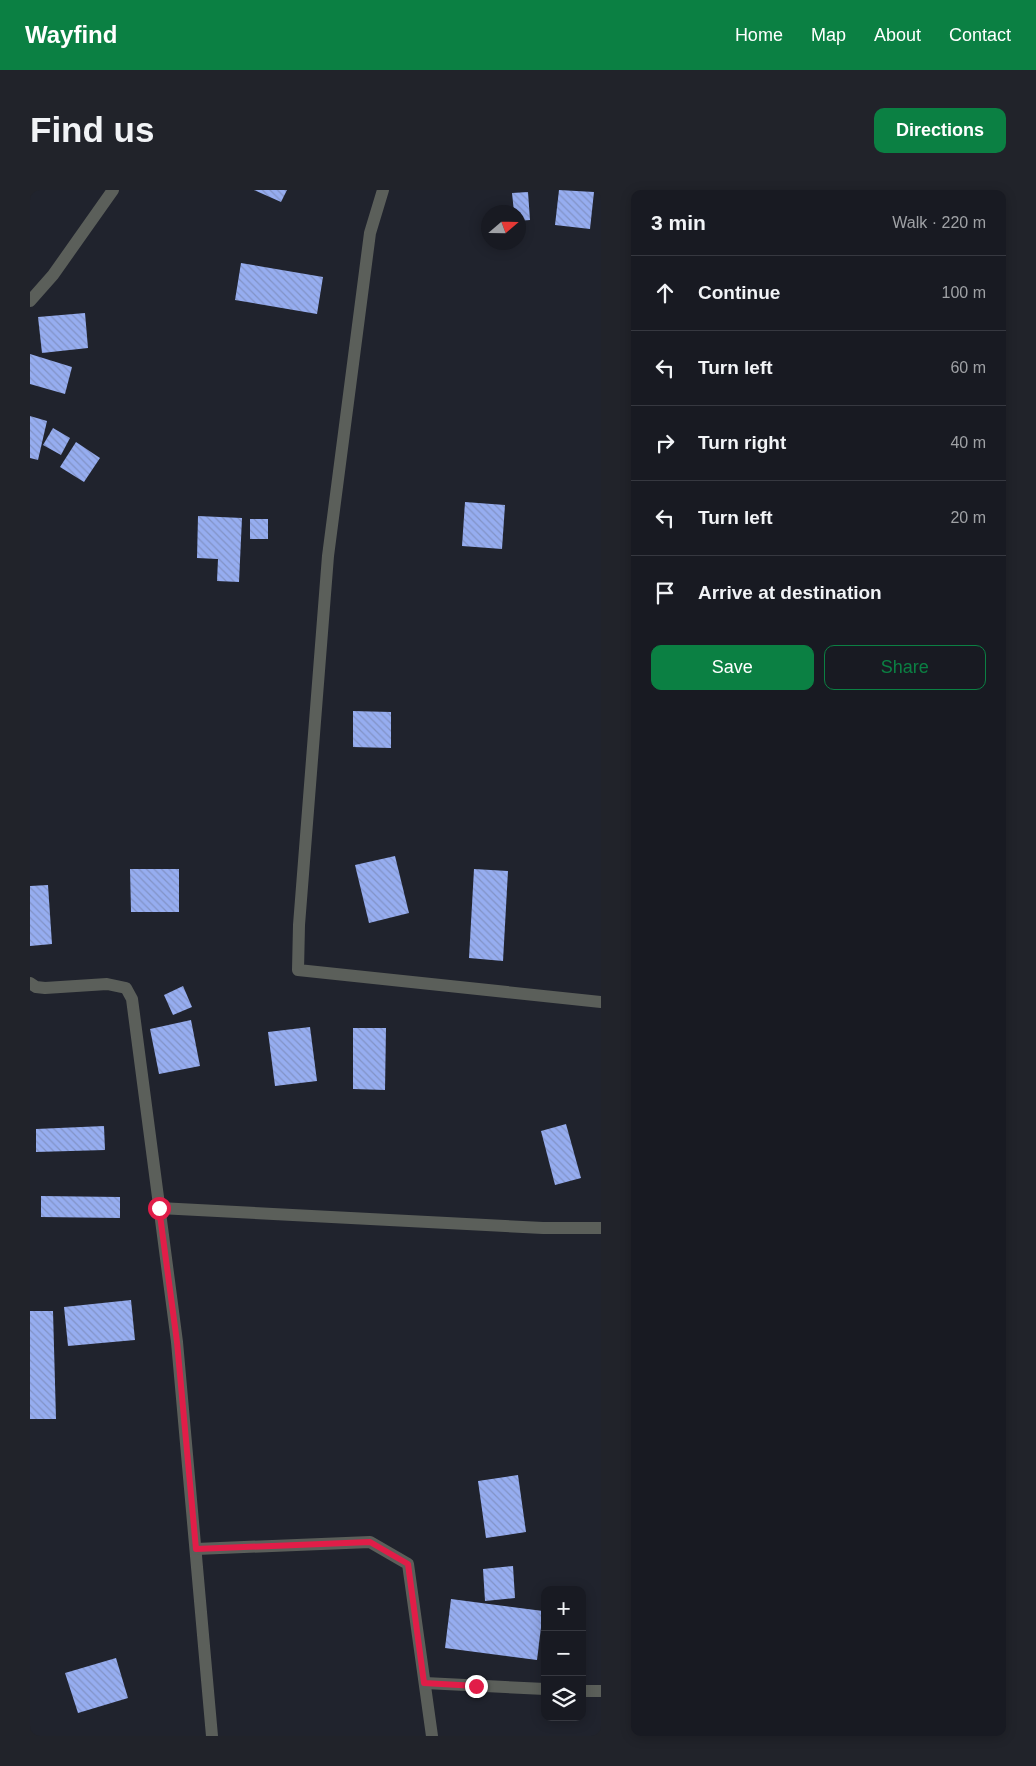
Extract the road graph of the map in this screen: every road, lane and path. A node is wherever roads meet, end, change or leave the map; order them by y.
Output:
1 (113, 190) edge
2 (383, 190) edge
3 (30, 302) edge
4 (30, 983) edge
5 (601, 1002) edge
6 (159, 1208) junction
7 (601, 1228) edge
8 (196, 1549) junction
9 (424, 1683) junction
10 (541, 1689) edge
11 (586, 1690) edge
12 (601, 1691) edge
13 (212, 1736) edge
14 (432, 1736) edge

1 - 3 street
2 - 5 street
4 - 6 street
6 - 7 street
6 - 8 street
8 - 9 street
8 - 13 street
9 - 10 street
9 - 14 street
11 - 12 street

